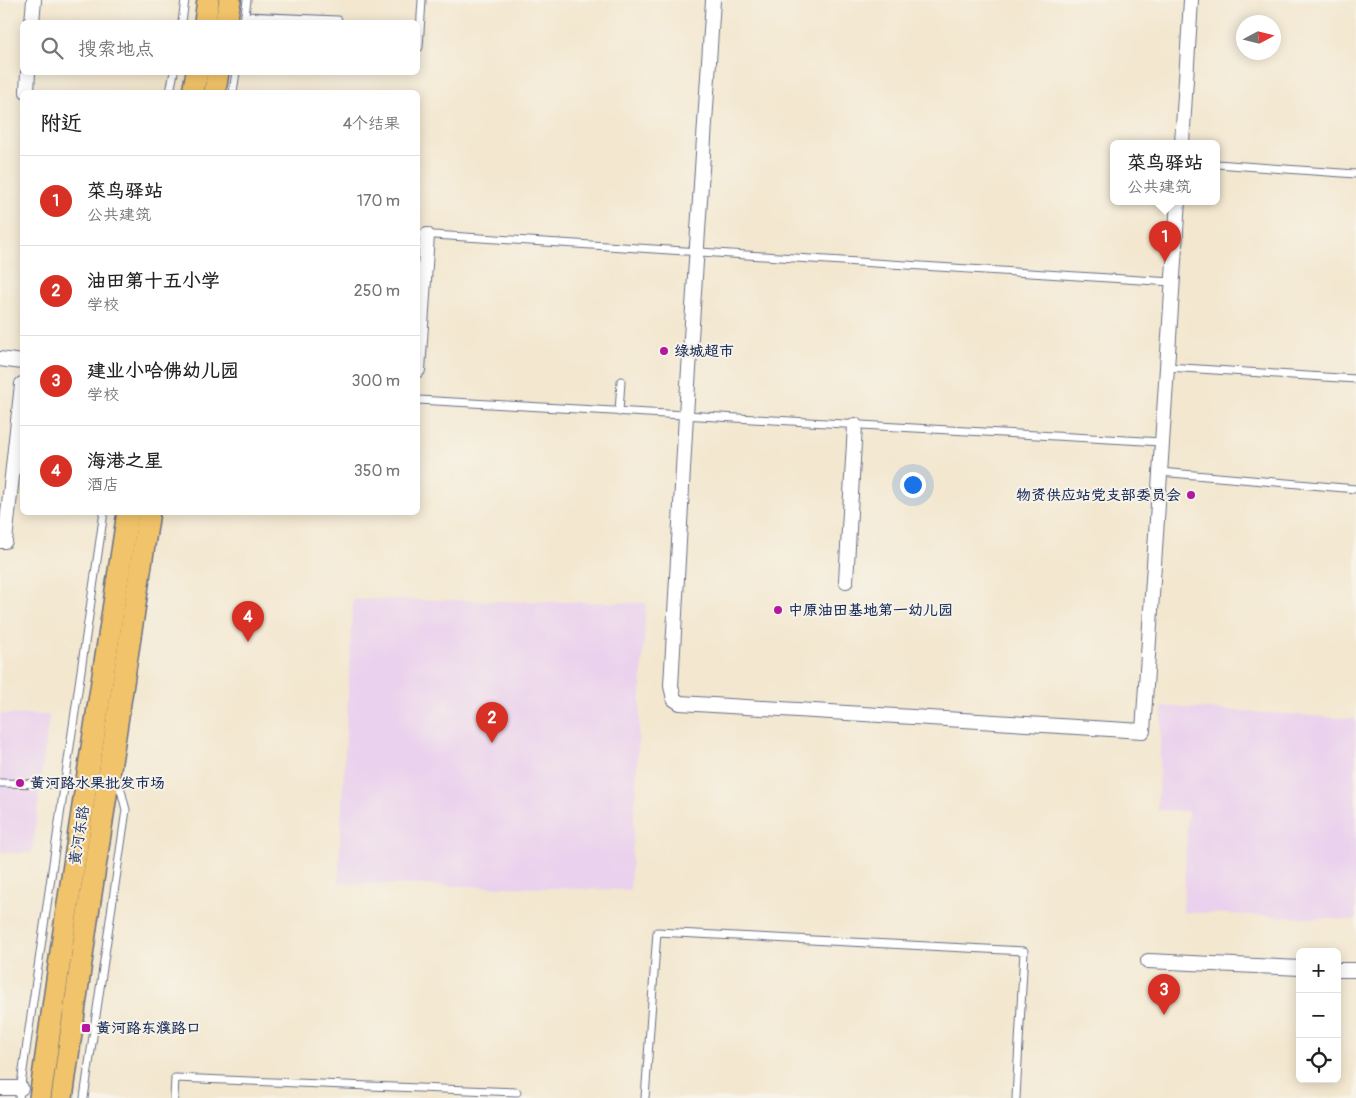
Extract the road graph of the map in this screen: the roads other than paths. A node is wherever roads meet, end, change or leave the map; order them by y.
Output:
1 (34, 0) edge
2 (185, 0) edge
3 (208, 0) edge
4 (230, 0) edge
5 (247, 0) edge
6 (422, 0) edge
7 (713, 0) edge
8 (1191, 0) edge
9 (32, 20) edge
10 (182, 20) edge
11 (205, 20) edge
12 (238, 20) edge
13 (338, 20) edge
14 (420, 32) edge
15 (28, 75) edge
16 (173, 75) edge
17 (197, 75) edge
18 (218, 75) edge
19 (236, 75) edge
20 (27, 90) edge
21 (170, 90) edge
22 (194, 90) edge
23 (215, 90) edge
24 (233, 90) edge
25 (1182, 140) edge
26 (1220, 164) edge
27 (1356, 174) edge
28 (1178, 205) edge
29 (422, 235) edge
30 (697, 252) junction
31 (1172, 282) junction
32 (420, 302) edge
33 (0, 359) edge
34 (20, 362) edge
35 (1167, 367) junction
36 (1356, 379) edge
37 (621, 381) dead end
38 (420, 400) edge
39 (20, 402) edge
40 (619, 412) junction
41 (686, 415) junction
42 (855, 425) junction
43 (1162, 442) junction
44 (1160, 472) junction
45 (1356, 488) edge
46 (104, 515) edge
47 (128, 515) edge
48 (149, 515) edge
49 (0, 541) edge
50 (846, 581) dead end
51 (108, 780) junction
52 (0, 783) edge
53 (65, 784) junction
54 (86, 785) junction
55 (1148, 961) dead end
56 (1296, 968) edge
57 (1341, 970) edge
58 (1356, 970) edge
59 (0, 1088) edge
60 (517, 1092) dead end
61 (20, 1093) edge
62 (491, 1095) edge
63 (40, 1098) edge
64 (62, 1098) edge
65 (84, 1098) edge
66 (174, 1098) edge
67 (645, 1098) edge
68 (1016, 1098) edge

1 - 9 street
2 - 10 lane
3 - 11 main road
4 - 12 main road
5 - 12 lane
6 - 14 lane
7 - 30 street
8 - 25 street
12 - 13 lane
15 - 20 street
16 - 21 lane
17 - 22 main road
18 - 23 main road
19 - 24 lane
26 - 27 lane
28 - 31 street
29 - 30 lane
29 - 32 street
30 - 31 lane
30 - 41 street
31 - 35 street
33 - 34 street
35 - 36 lane
35 - 43 street
37 - 40 lane
38 - 40 lane
39 - 49 street
40 - 41 lane
41 - 42 lane
41 - 44 street
42 - 43 lane
42 - 50 street
43 - 44 street
44 - 45 lane
46 - 53 lane
47 - 54 main road, 黄河东路
48 - 51 main road, 黄河东路
51 - 64 main road, 黄河东路
51 - 65 lane
52 - 53 lane
53 - 54 lane
53 - 61 lane
54 - 63 main road, 黄河东路
55 - 56 street
57 - 58 street
59 - 61 street
60 - 62 lane
62 - 66 lane
67 - 68 lane

